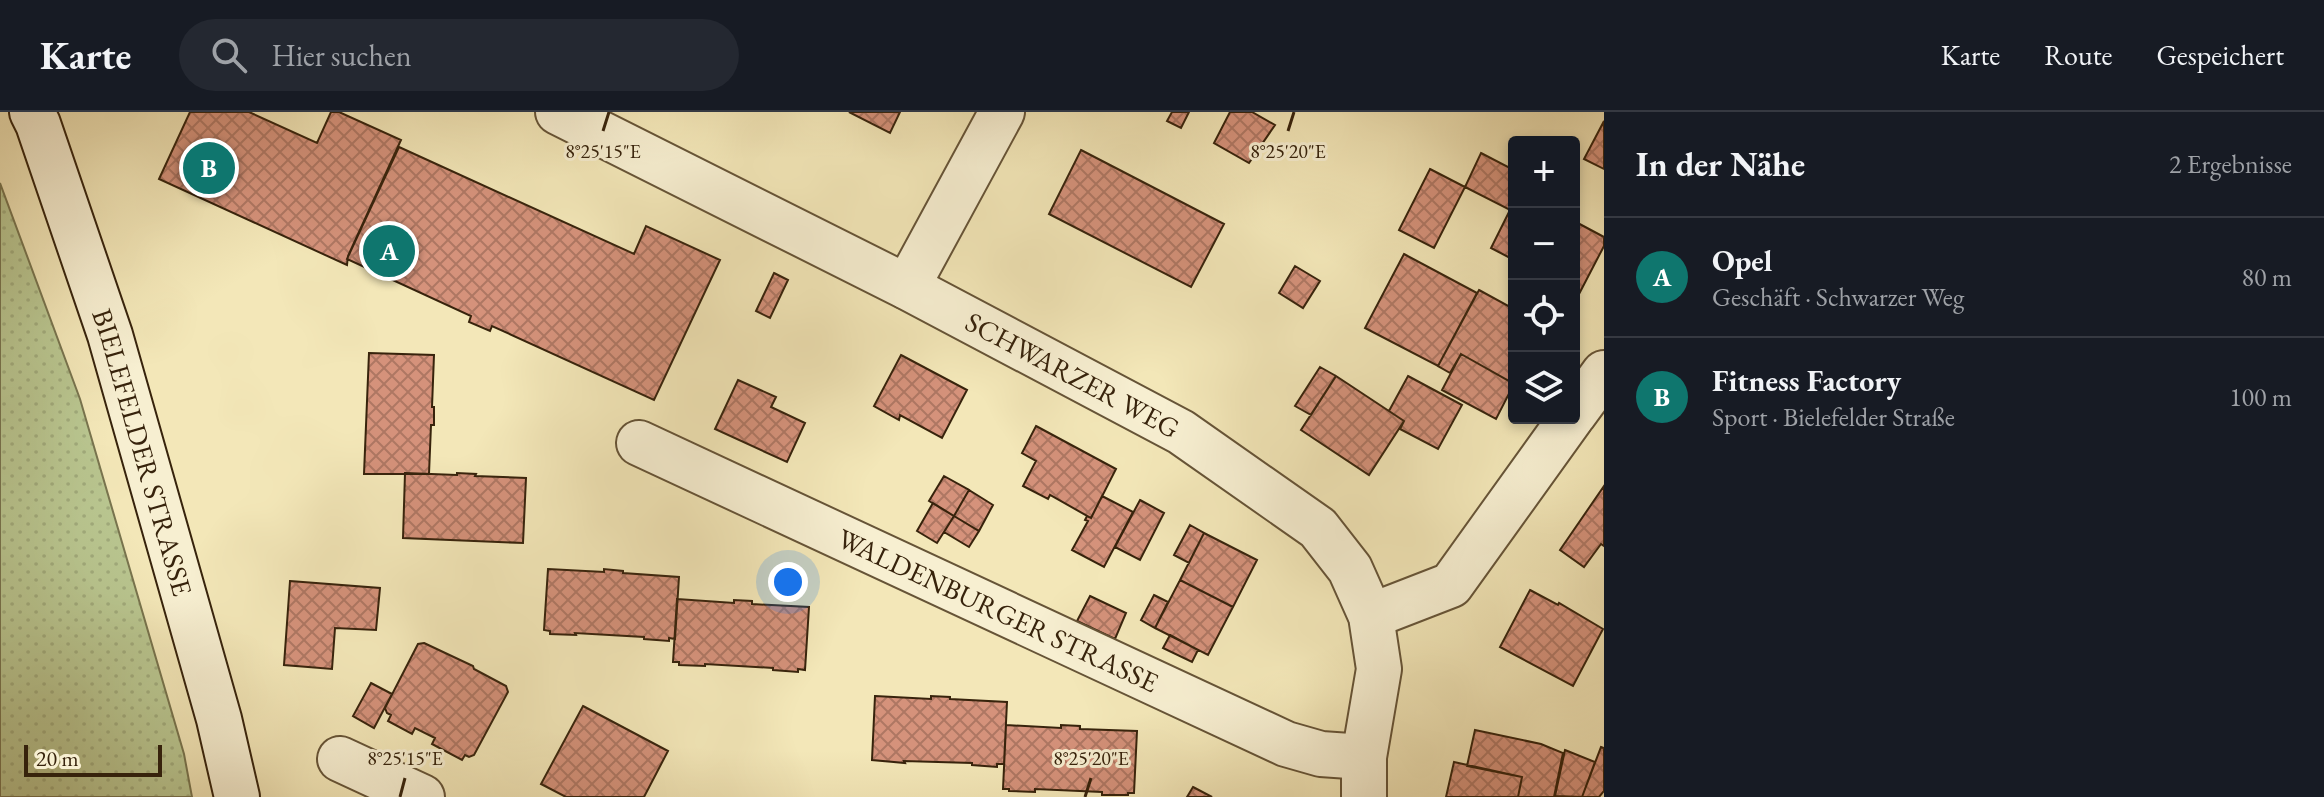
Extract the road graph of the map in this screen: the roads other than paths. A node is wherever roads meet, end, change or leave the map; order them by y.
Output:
1 (32, 112) edge
2 (558, 112) edge
3 (1002, 112) edge
4 (907, 287) junction
5 (1604, 373) edge
6 (1580, 406) edge
7 (1567, 424) edge
8 (639, 443) dead end
9 (1371, 616) junction
10 (340, 759) dead end
11 (1364, 777) edge
12 (237, 797) edge
13 (422, 797) edge

1 - 12 street, BIELEFELDER STRASSE
2 - 4 street, SCHWARZER WEG
3 - 4 street
4 - 9 street, SCHWARZER WEG
5 - 6 street
7 - 9 street
8 - 11 street, WALDENBURGER STRASSE
9 - 11 street, SCHWARZER WEG
10 - 13 street

